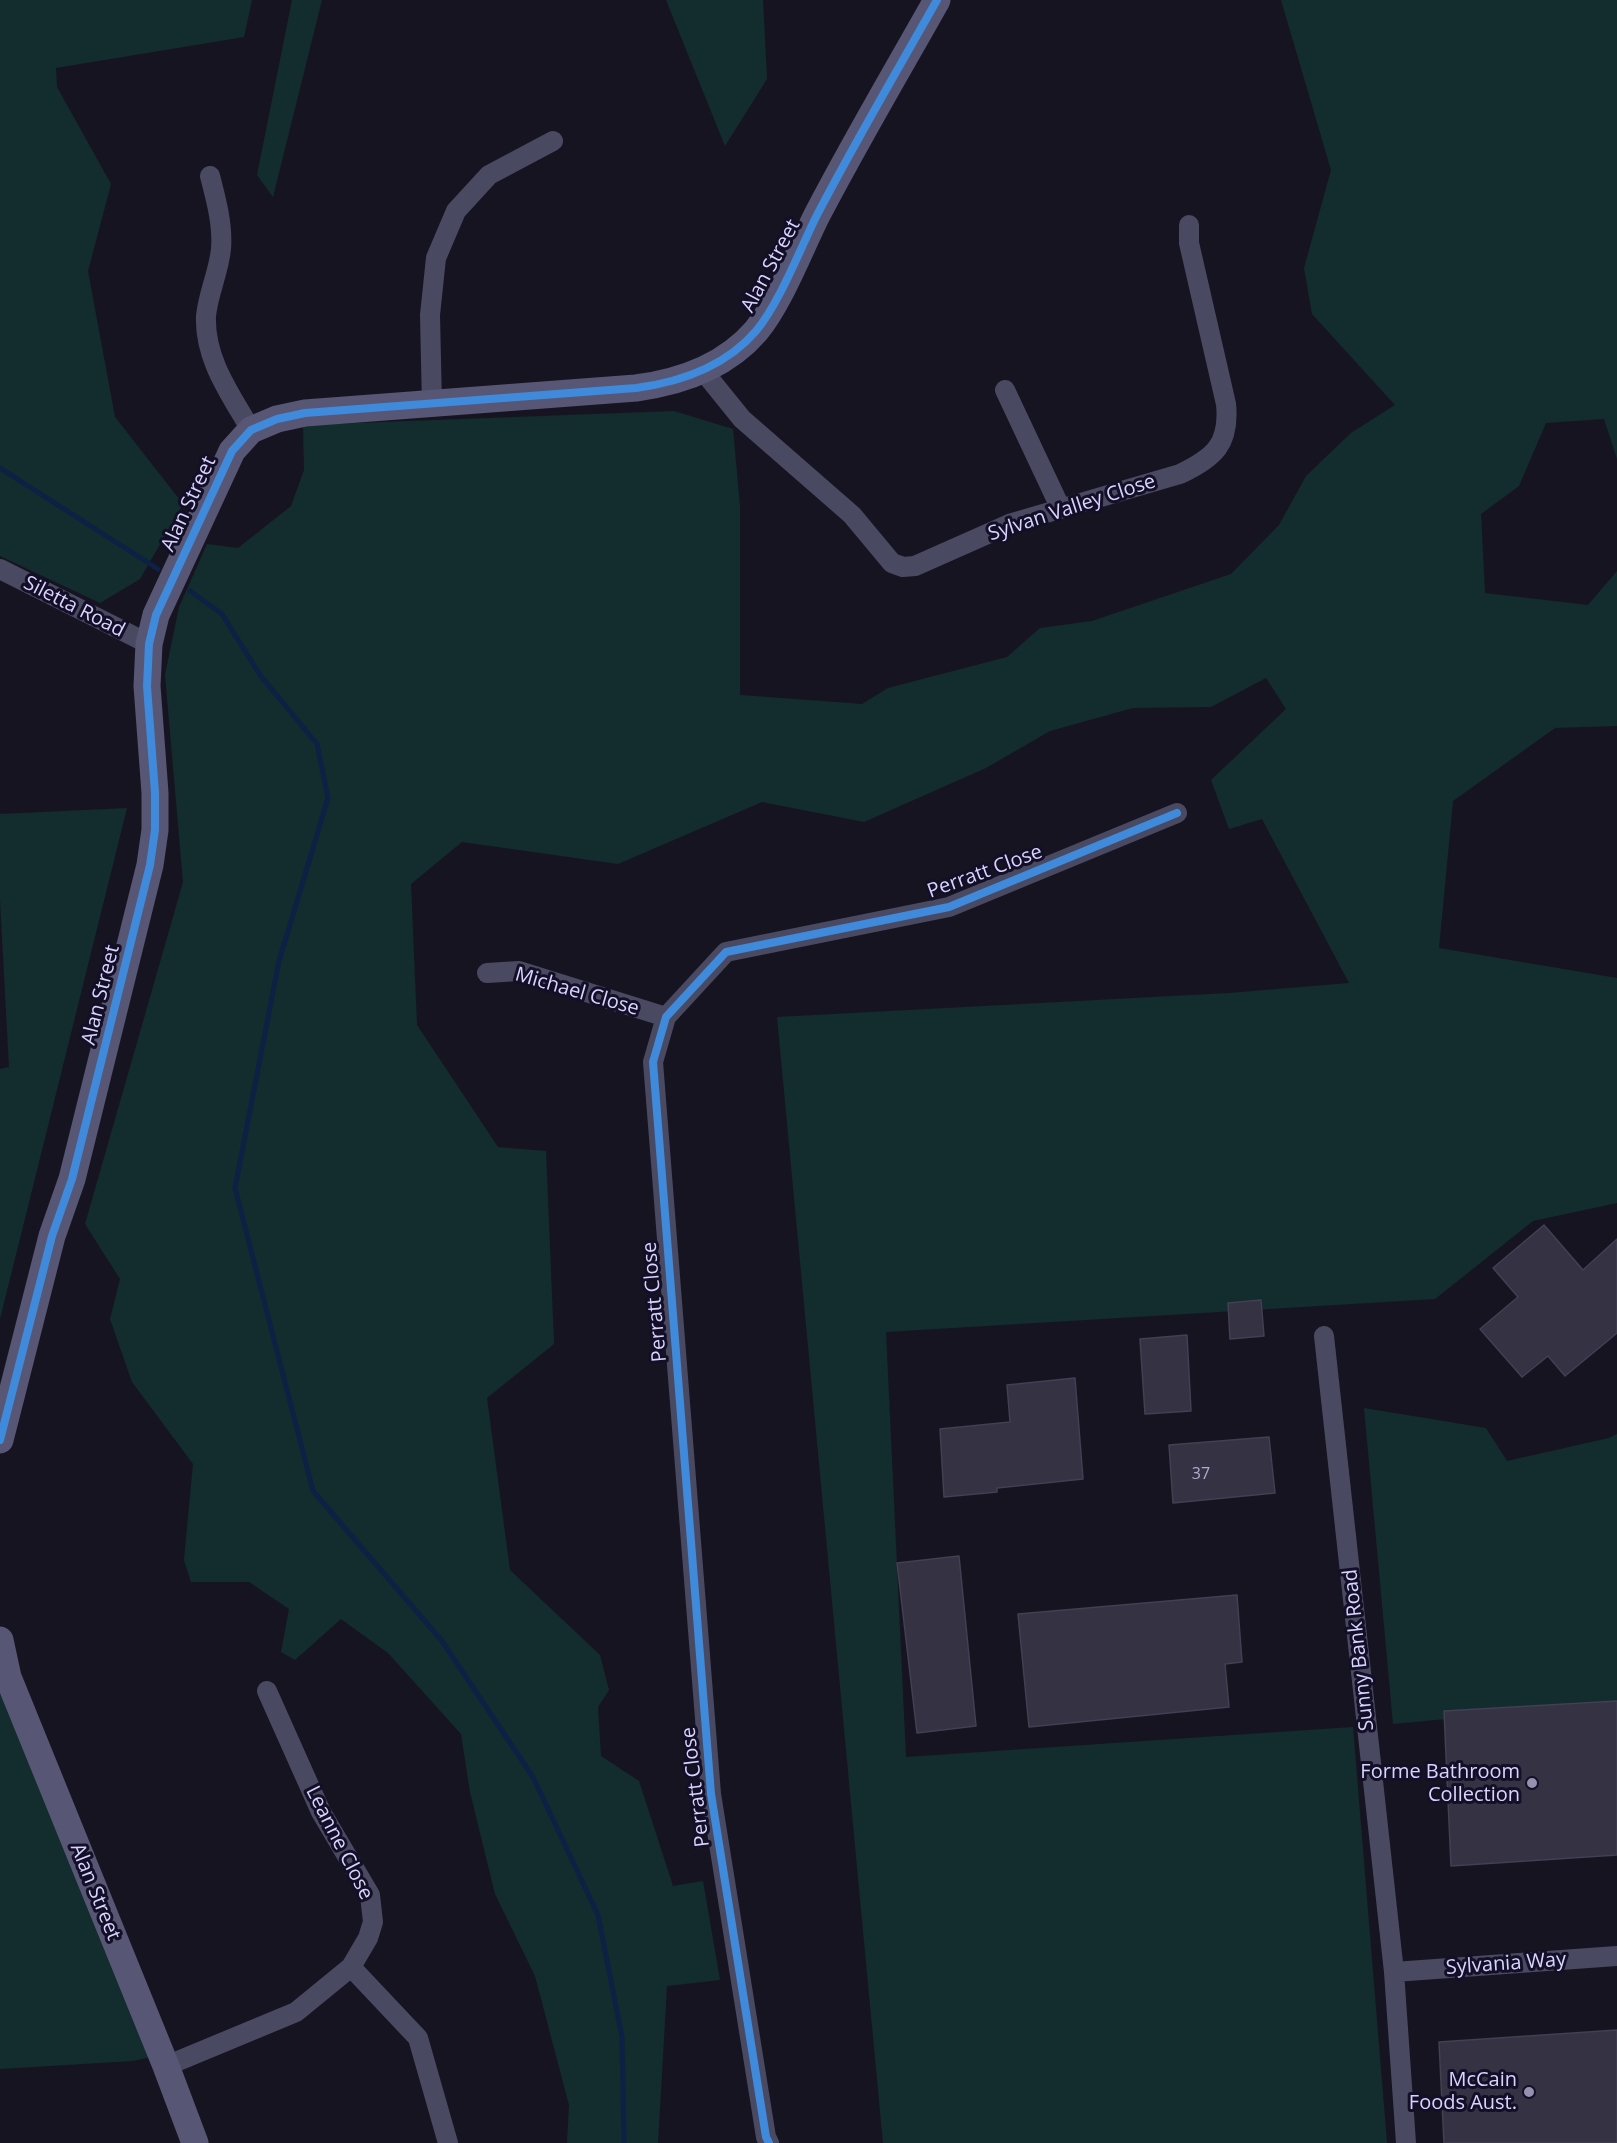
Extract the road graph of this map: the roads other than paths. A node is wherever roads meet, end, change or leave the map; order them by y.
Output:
1 (937, 0) edge
2 (553, 141) dead end
3 (210, 176) dead end
4 (1189, 225) dead end
5 (704, 372) junction
6 (1005, 390) dead end
7 (432, 405) junction
8 (251, 430) junction
9 (1060, 507) junction
10 (0, 569) edge
11 (149, 644) junction
12 (1177, 813) dead end
13 (487, 973) dead end
14 (666, 1017) junction
15 (1324, 1336) dead end
16 (0, 1440) edge
17 (0, 1640) edge
18 (267, 1691) dead end
19 (1617, 1956) edge
20 (351, 1967) junction
21 (1394, 1972) junction
22 (166, 2066) junction
23 (195, 2143) edge
24 (448, 2143) edge
25 (769, 2143) edge
26 (1406, 2143) edge

1 - 5 street, Alan Street
2 - 7 street
3 - 8 street
4 - 9 street, Sylvan Valley Close
5 - 7 street, Alan Street
5 - 9 street, Sylvan Valley Close
6 - 9 street
7 - 8 street, Alan Street
8 - 11 street, Alan Street
10 - 11 street, Siletta Road
11 - 16 street, Alan Street
12 - 14 street, Perratt Close
13 - 14 street, Michael Close
14 - 25 street, Perratt Close
15 - 21 street, Sunny Bank Road
17 - 22 street, Alan Street
18 - 20 street, Leanne Close
19 - 21 street, Sylvania Way
20 - 22 street, Leanne Close
20 - 24 street
21 - 26 street, Sunny Bank Road
22 - 23 street, Alan Street

